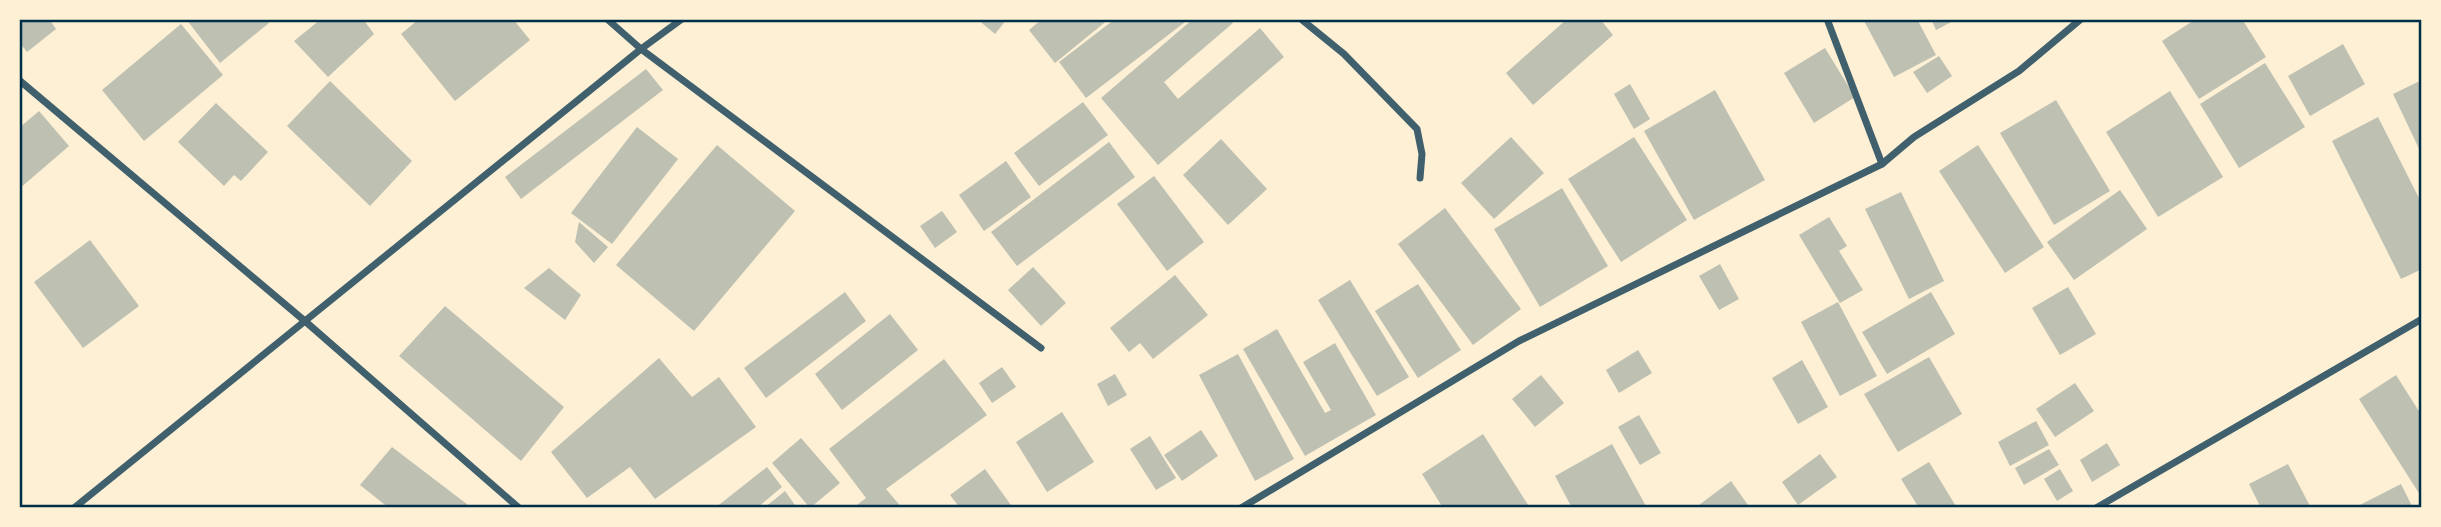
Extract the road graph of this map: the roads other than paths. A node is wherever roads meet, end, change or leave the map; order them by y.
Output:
1 (607, 19) edge
2 (682, 19) edge
3 (1301, 19) edge
4 (1827, 19) edge
5 (2081, 19) edge
6 (641, 49) junction
7 (19, 80) edge
8 (1882, 164) junction
9 (1420, 178) dead end
10 (2422, 319) edge
11 (306, 322) junction
12 (1041, 348) dead end
13 (74, 508) edge
14 (519, 508) edge
15 (1241, 508) edge
16 (2096, 508) edge

1 - 6 street
2 - 6 street
3 - 9 street
4 - 8 street
5 - 8 street
6 - 11 street
6 - 12 street
7 - 11 street
8 - 15 street
10 - 16 street
11 - 13 street
11 - 14 street

